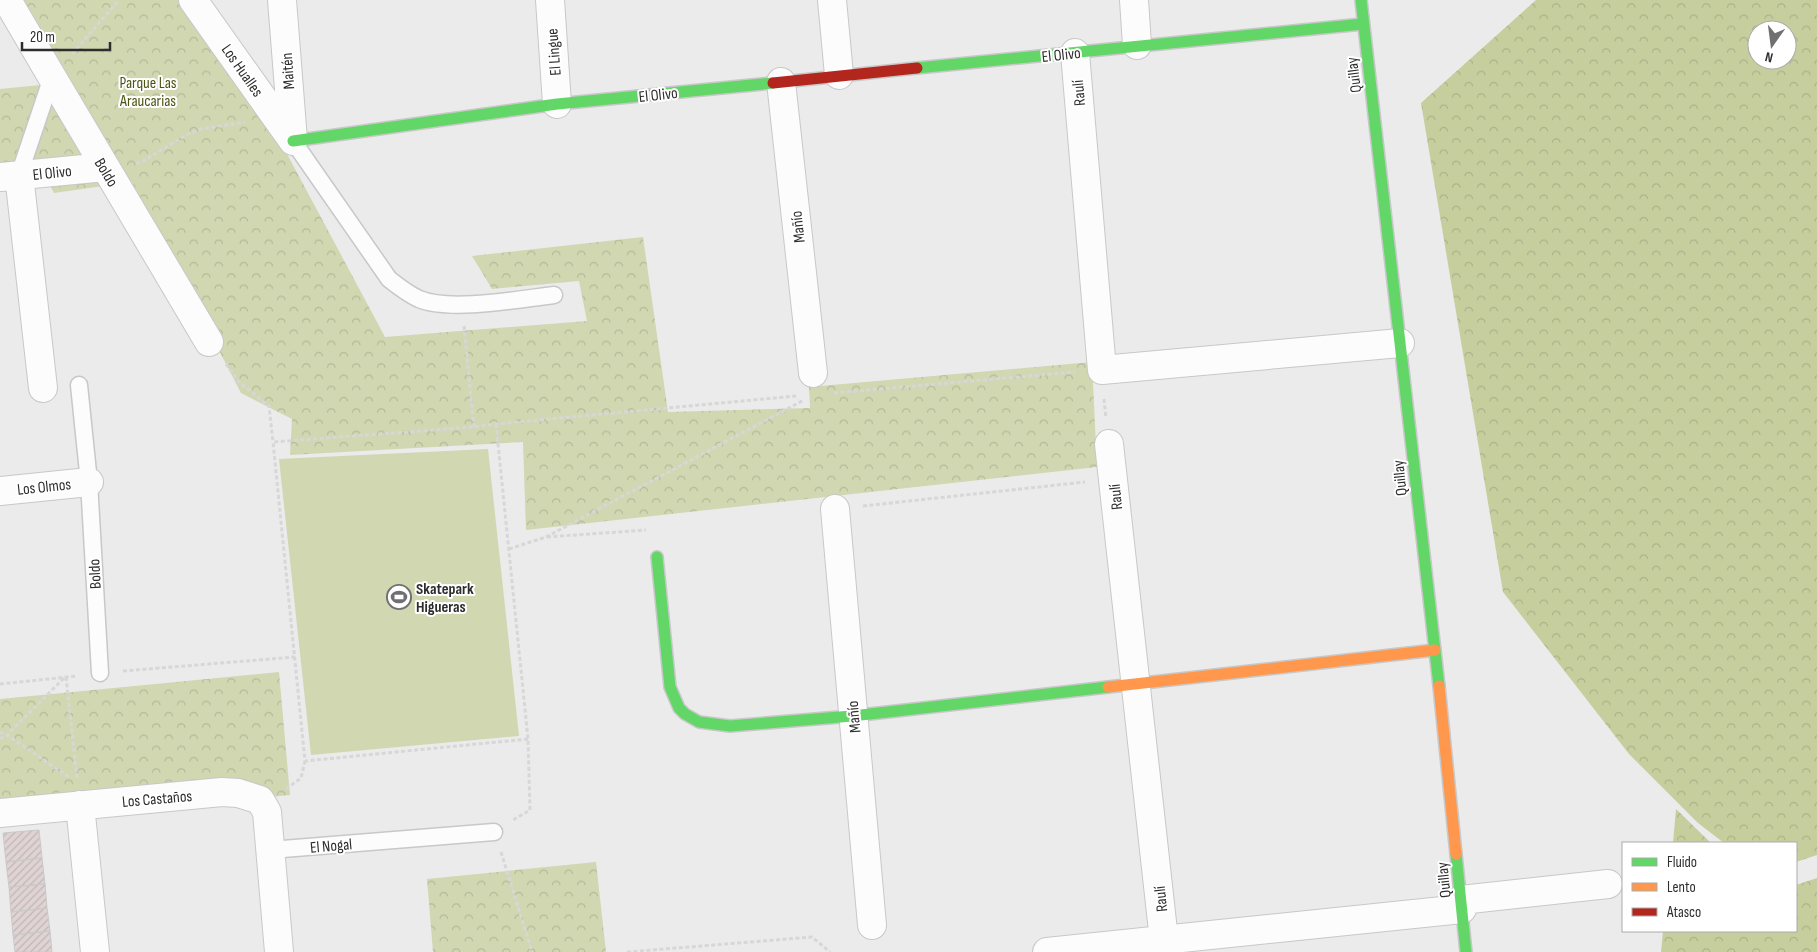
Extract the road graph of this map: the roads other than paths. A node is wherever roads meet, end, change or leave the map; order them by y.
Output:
1 (7, 0) edge
2 (193, 0) edge
3 (282, 0) edge
4 (550, 0) edge
5 (832, 0) edge
6 (1134, 0) edge
7 (1361, 0) edge
8 (1364, 24) junction
9 (1137, 45) junction
10 (1075, 53) junction
11 (839, 75) junction
12 (52, 78) junction
13 (781, 82) junction
14 (557, 104) junction
15 (293, 141) junction
16 (104, 167) junction
17 (10, 176) edge
18 (554, 296) dead end
19 (209, 342) road end
20 (1400, 344) junction
21 (813, 373) dead end
22 (79, 384) dead end
23 (43, 388) dead end
24 (1109, 444) road end
25 (89, 482) junction
26 (0, 491) edge
27 (834, 509) road end
28 (657, 557) road end
29 (1434, 650) junction
30 (100, 673) road end
31 (1136, 684) junction
32 (852, 716) junction
33 (80, 805) junction
34 (0, 813) edge
35 (494, 832) road end
36 (270, 850) junction
37 (1608, 884) dead end
38 (1462, 905) junction
39 (872, 925) dead end
40 (1164, 940) junction
41 (95, 952) edge
42 (279, 952) edge
43 (1048, 952) edge
44 (1466, 952) edge

1 - 12 street, Boldo
2 - 15 street, Los Hualles
3 - 15 street, Maitén
4 - 14 street, El Lingue
5 - 11 street
6 - 9 street
7 - 8 street, Quillay
8 - 9 street, El Olivo
8 - 20 street, Quillay
9 - 10 street, El Olivo
10 - 11 street, El Olivo
10 - 20 street, Raulí
11 - 13 street, El Olivo
12 - 16 street, Boldo
12 - 17 lane
13 - 14 street, El Olivo
13 - 21 street, Mañío
14 - 15 street, El Olivo
15 - 18 lane
16 - 17 street, El Olivo
16 - 19 street, Boldo
17 - 23 street
20 - 29 street, Quillay
22 - 25 lane, Boldo
24 - 31 street, Raulí
25 - 26 street, Los Olmos
25 - 30 lane, Boldo
27 - 32 street, Mañío
28 - 32 street
29 - 31 street
29 - 38 street, Quillay
31 - 32 street
31 - 40 street, Raulí
32 - 39 street, Mañío
33 - 34 street, Los Castaños
33 - 36 street, Los Castaños
33 - 41 street
35 - 36 lane, El Nogal
36 - 42 street
37 - 38 street
38 - 40 street
38 - 44 street, Quillay
40 - 43 street

